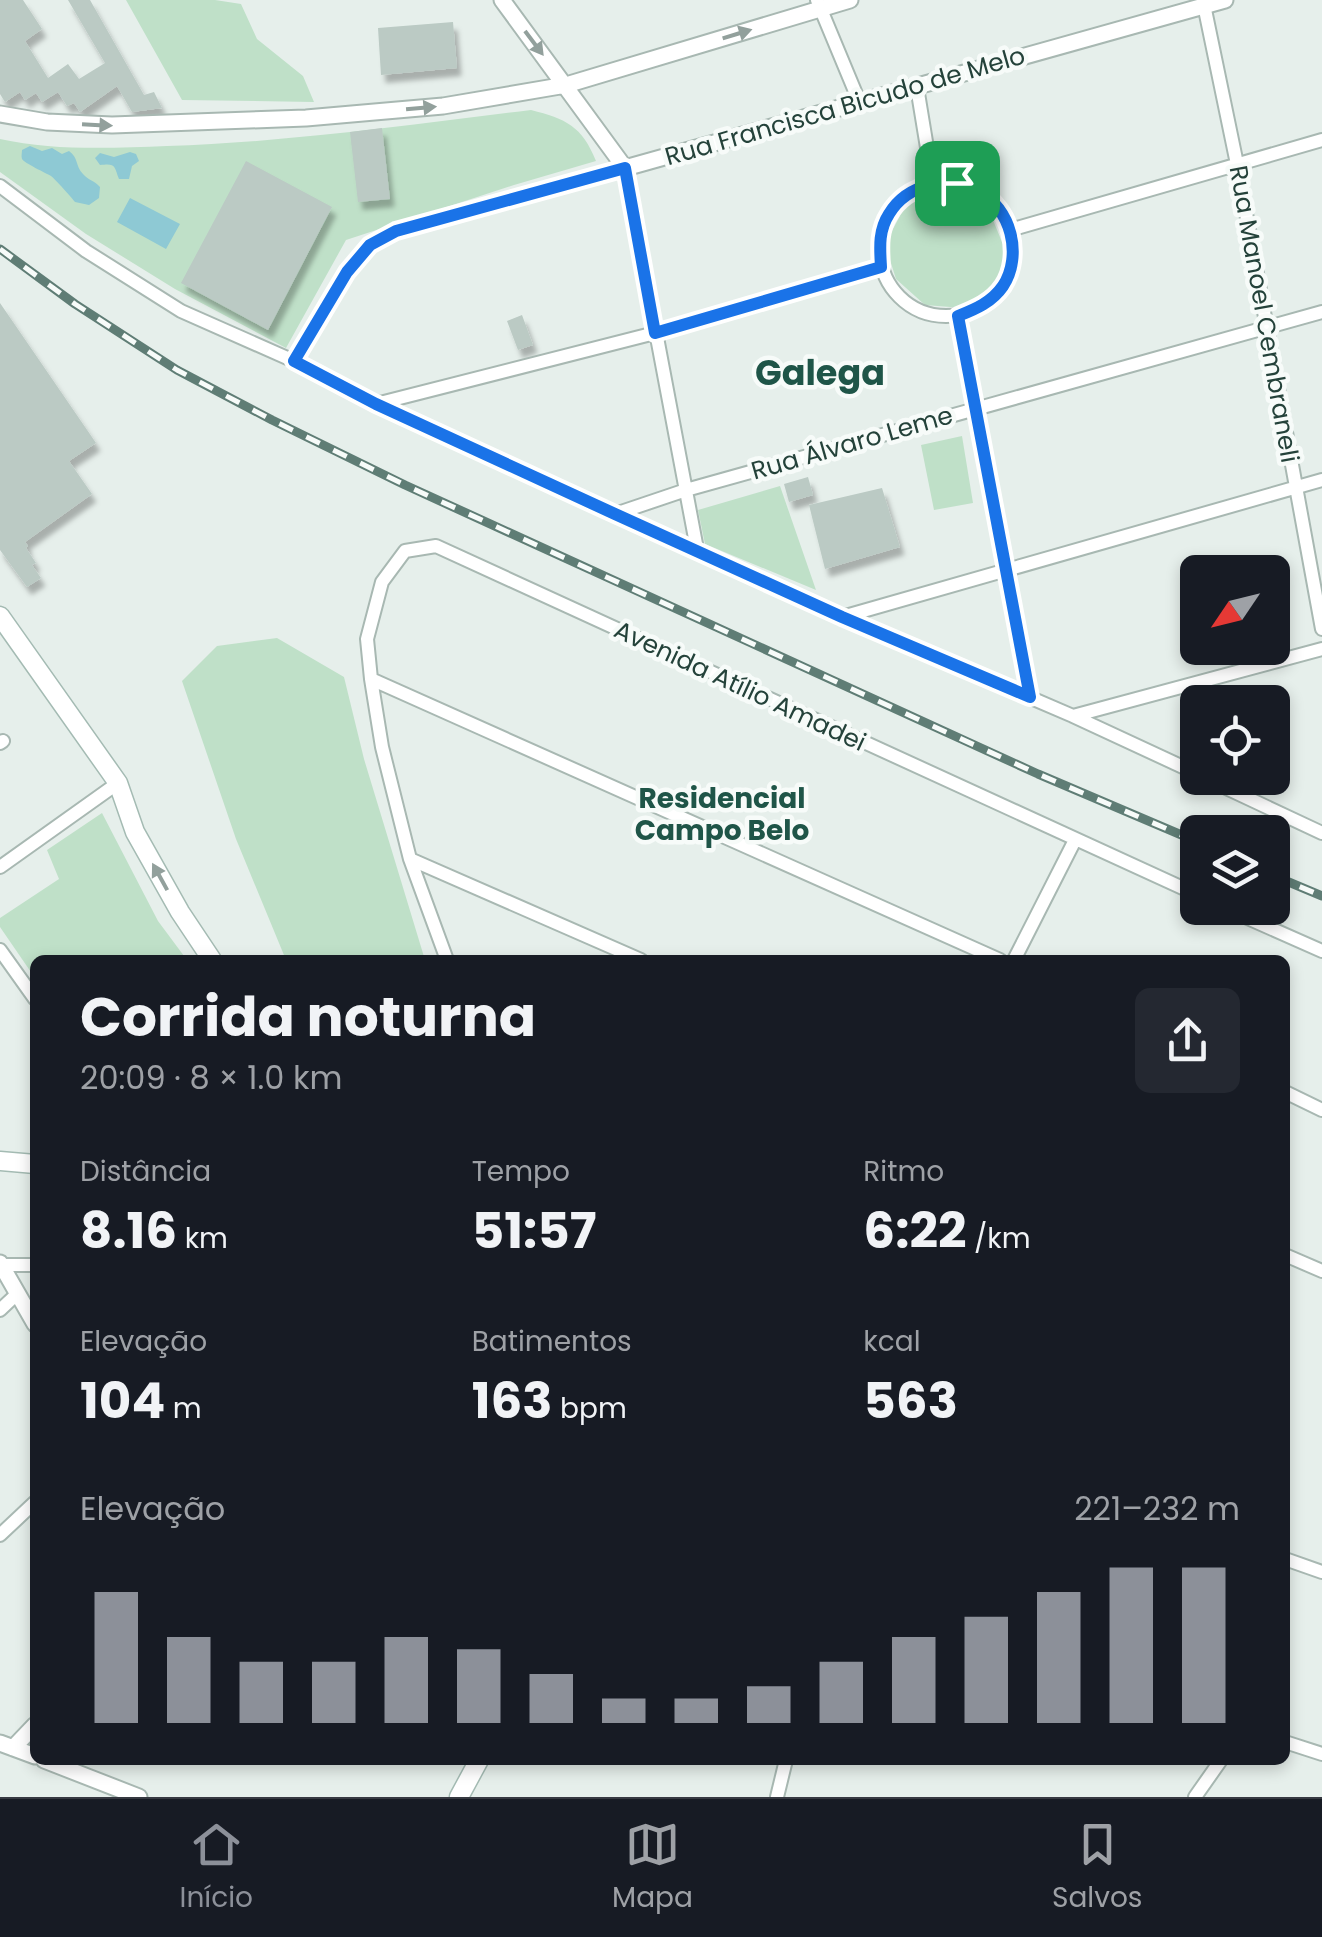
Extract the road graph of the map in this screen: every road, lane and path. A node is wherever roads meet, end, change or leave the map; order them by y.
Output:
1 (502, 0) edge
2 (850, 0) edge
3 (1226, 0) edge
4 (1203, 3) edge
5 (819, 4) edge
6 (566, 85) junction
7 (917, 86) junction
8 (859, 102) junction
9 (0, 114) edge
10 (1322, 140) edge
11 (1237, 164) junction
12 (625, 168) junction
13 (933, 184) junction
14 (0, 186) edge
15 (1010, 230) junction
16 (881, 267) junction
17 (1322, 312) edge
18 (958, 316) junction
19 (1266, 327) junction
20 (655, 333) junction
21 (294, 361) junction
22 (376, 404) junction
23 (976, 408) junction
24 (1322, 480) edge
25 (1296, 488) junction
26 (686, 490) junction
27 (615, 514) junction
28 (697, 549) junction
29 (1005, 571) junction
30 (842, 617) junction
31 (2, 624) edge
32 (1322, 629) edge
33 (1322, 649) edge
34 (370, 679) junction
35 (1030, 697) junction
36 (1073, 716) junction
37 (1180, 766) edge
38 (118, 783) junction
39 (1241, 795) edge
40 (1322, 833) edge
41 (1075, 840) junction
42 (410, 859) junction
43 (0, 867) edge
44 (1180, 887) edge
45 (1263, 925) edge
46 (0, 950) edge
47 (1322, 951) edge
48 (209, 955) edge
49 (445, 955) edge
50 (631, 955) edge
51 (989, 955) edge
52 (1017, 955) edge
53 (30, 993) edge
54 (1290, 1094) edge
55 (1322, 1110) edge
56 (0, 1161) edge
57 (30, 1164) edge
58 (1290, 1256) edge
59 (0, 1264) edge
60 (30, 1265) edge
61 (1322, 1271) edge
62 (18, 1293) junction
63 (0, 1310) edge
64 (30, 1315) edge
65 (30, 1507) edge
66 (0, 1534) edge
67 (1290, 1561) edge
68 (1322, 1572) edge
69 (30, 1729) edge
70 (1290, 1744) edge
71 (6, 1745) edge
72 (30, 1754) edge
73 (1322, 1754) edge
74 (57, 1765) edge
75 (476, 1765) edge
76 (785, 1765) edge
77 (1217, 1765) edge
78 (139, 1797) edge
79 (459, 1797) edge
80 (776, 1797) edge
81 (1195, 1797) edge

1 -> 6 street
2 - 5 street
3 - 4 street, Rua Francisca Bicudo de Melo
4 - 7 street, Rua Francisca Bicudo de Melo
4 - 11 street, Rua Manoel Cembraneli
6 -> 5 street
5 - 8 street
9 -> 6 street
6 - 12 street
7 - 8 street, Rua Francisca Bicudo de Melo
7 - 13 street
8 - 12 street, Rua Francisca Bicudo de Melo
10 - 11 street
11 - 15 street
11 - 19 street, Rua Manoel Cembraneli
12 - 20 street
12 - 21 street, Rua Francisca Bicudo de Melo
13 - 15 street
13 - 16 street
14 - 21 street
15 - 18 street
16 - 18 street
16 - 20 street
17 - 19 street, Rua Álvaro Leme
18 - 23 street
19 - 23 street, Rua Álvaro Leme
19 - 25 street, Rua Manoel Cembraneli
20 - 22 street
20 - 26 street
21 - 22 street
22 - 27 street
23 - 26 street, Rua Álvaro Leme
23 - 29 street
24 - 25 street
25 - 29 street
25 - 32 street, Rua Manoel Cembraneli
26 - 27 street, Rua Álvaro Leme
26 - 28 street
27 - 28 street
28 - 30 street
29 - 30 street
29 - 35 street
30 - 35 street
31 - 38 main road
33 - 36 street
34 - 41 street, Avenida Atílio Amadei
34 - 42 street, Avenida Atílio Amadei
34 - 51 street
35 - 36 street
36 - 37 street
38 - 43 street
48 -> 38 main road
39 - 40 street
41 - 44 street, Avenida Atílio Amadei
41 - 52 street
42 - 49 street, Avenida Atílio Amadei
42 - 50 street
45 - 47 street
46 - 53 street
54 - 55 street
56 - 57 main road
58 - 61 street
59 - 60 street
59 - 62 street
62 - 63 street
62 - 64 street
65 - 66 street
67 - 68 street
69 - 71 street
70 - 73 street
71 - 72 street
74 - 78 street
75 - 79 main road
76 - 80 street
77 - 81 street

